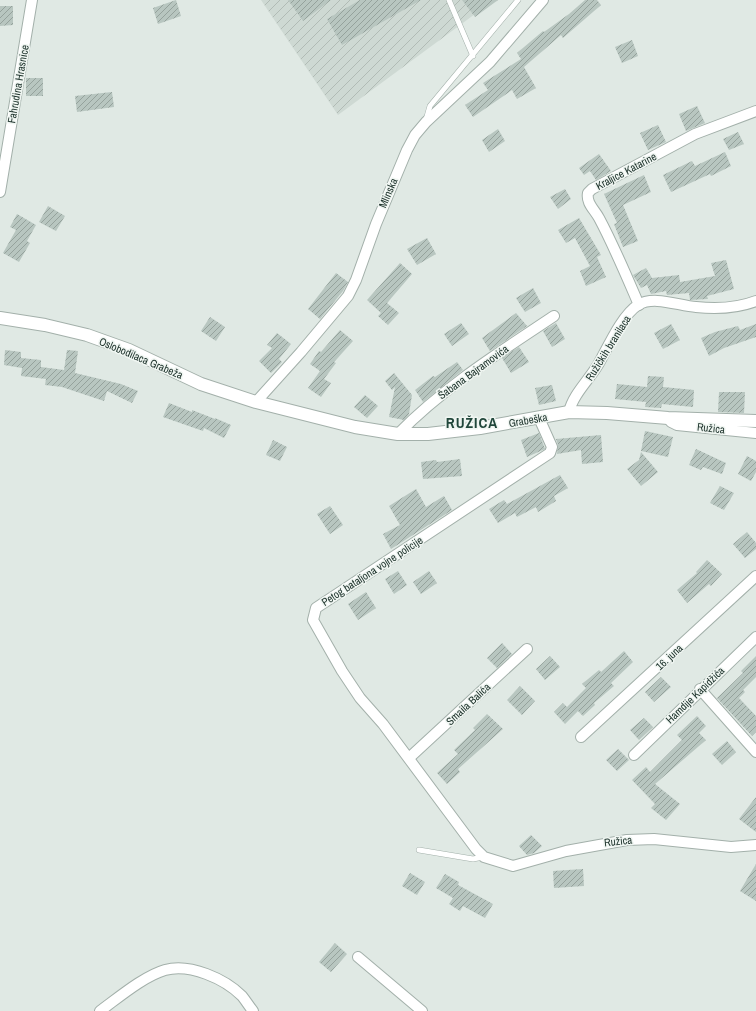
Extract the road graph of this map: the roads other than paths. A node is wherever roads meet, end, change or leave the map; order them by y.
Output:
1 (32, 0) edge
2 (449, 0) edge
3 (518, 0) edge
4 (543, 0) edge
5 (473, 56) junction
6 (756, 110) edge
7 (426, 122) junction
8 (0, 192) edge
9 (756, 301) edge
10 (639, 305) junction
11 (554, 316) dead end
12 (0, 318) edge
13 (256, 402) junction
14 (569, 412) junction
15 (539, 418) junction
16 (668, 418) junction
17 (756, 421) edge
18 (756, 433) edge
19 (398, 434) junction
20 (756, 576) edge
21 (756, 637) edge
22 (527, 649) dead end
23 (700, 689) junction
24 (581, 737) dead end
25 (756, 752) edge
26 (634, 754) dead end
27 (408, 758) junction
28 (756, 845) edge
29 (419, 850) dead end
30 (484, 857) junction
31 (358, 957) dead end
32 (100, 1011) edge
33 (253, 1011) edge
34 (422, 1011) edge

1 - 8 street, Fahrudina Hrasnice
2 - 5 lane
3 - 5 lane
4 - 7 street, Mlinska
5 - 7 lane
6 - 10 street, Kraljice Katarine
7 - 13 street, Mlinska
9 - 10 street, Ružičkih branilaca
10 - 14 street, Ružičkih branilaca
11 - 19 street, Šabana Bajramovića
12 - 13 street, Oslobodilaca Grabeža
13 - 19 street, Grabeška
14 - 15 street, Grabeška
14 - 16 street, Grabeška
15 - 19 street, Grabeška
15 - 27 street, Petog bataljona vojne policije
16 - 17 street, Grabeška
16 - 18 street, Ružica
20 - 24 street, 16. juna
21 - 23 street, Hamdije Kapidžića
22 - 27 street, Smaila Balića
23 - 25 street
23 - 26 street, Hamdije Kapidžića
27 - 30 street, Petog bataljona vojne policije
28 - 30 street, Ružica
29 - 30 lane
31 - 34 street
32 - 33 street

